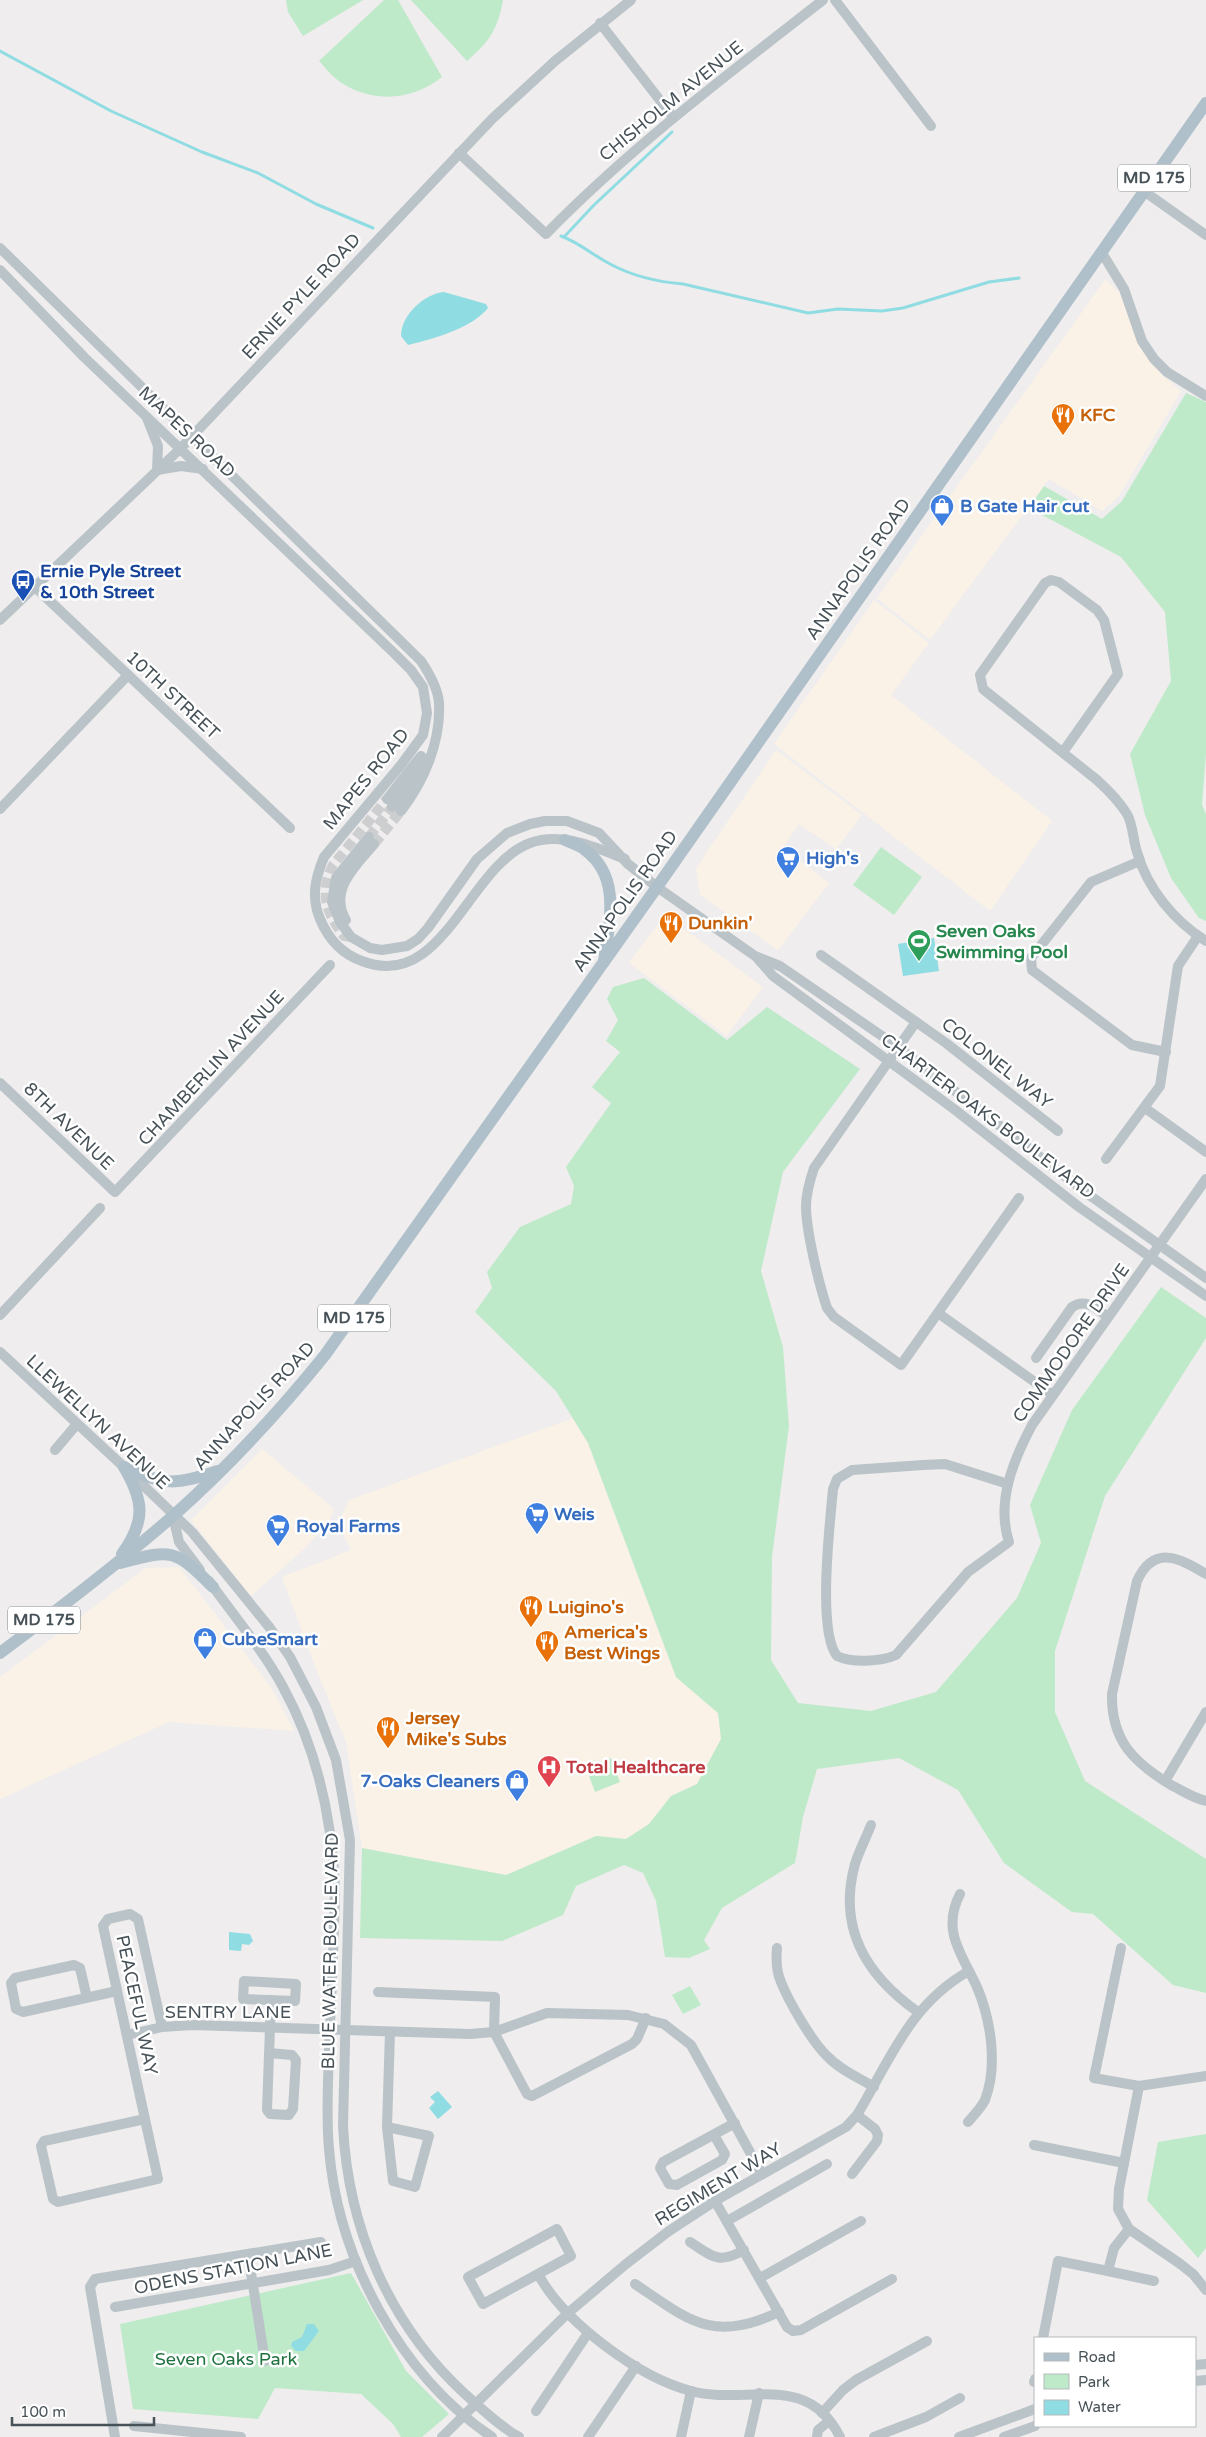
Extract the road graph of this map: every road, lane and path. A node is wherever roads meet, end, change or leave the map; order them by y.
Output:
1 (630, 0) edge
2 (823, 0) edge
3 (835, 0) edge
4 (600, 23) junction
5 (1206, 103) edge
6 (673, 117) junction
7 (930, 126) dead end
8 (459, 153) junction
9 (1145, 192) junction
10 (1206, 235) edge
11 (0, 248) edge
12 (1102, 253) junction
13 (0, 270) edge
14 (1206, 396) edge
15 (146, 415) junction
16 (191, 437) junction
17 (181, 448) junction
18 (203, 469) junction
19 (157, 470) junction
20 (35, 587) junction
21 (0, 620) edge
22 (128, 674) junction
23 (433, 745) junction
24 (1063, 752) junction
25 (0, 809) edge
26 (290, 828) dead end
27 (371, 840) tunnel mouth
28 (565, 840) junction
29 (625, 859) junction
30 (1140, 861) junction
31 (657, 887) junction
32 (1202, 939) edge
33 (821, 955) dead end
34 (755, 956) junction
35 (603, 963) junction
36 (330, 965) dead end
37 (916, 1022) junction
38 (898, 1047) junction
39 (1166, 1052) junction
40 (889, 1060) junction
41 (0, 1083) edge
42 (1145, 1108) junction
43 (1058, 1131) dead end
44 (1206, 1152) edge
45 (1106, 1159) dead end
46 (1206, 1178) edge
47 (115, 1192) joint
48 (1018, 1198) dead end
49 (100, 1208) dead end
50 (1158, 1245) junction
51 (1150, 1258) junction
52 (1206, 1278) edge
53 (1206, 1296) edge
54 (938, 1313) junction
55 (0, 1315) edge
56 (1108, 1317) junction
57 (0, 1352) edge
58 (1036, 1358) dead end
59 (1053, 1395) junction
60 (78, 1424) junction
61 (55, 1450) dead end
62 (124, 1467) junction
63 (220, 1470) junction
64 (1008, 1484) junction
65 (173, 1516) junction
66 (115, 1565) junction
67 (1206, 1574) edge
68 (213, 1587) junction
69 (0, 1653) edge
70 (1206, 1712) edge
71 (1165, 1781) junction
72 (1206, 1801) edge
73 (871, 1825) dead end
74 (960, 1894) dead end
75 (777, 1948) dead end
76 (1121, 1948) dead end
77 (968, 1971) junction
78 (117, 1991) junction
79 (378, 1992) dead end
80 (87, 1998) junction
81 (272, 2000) junction
82 (918, 2012) junction
83 (646, 2018) junction
84 (162, 2027) junction
85 (270, 2028) junction
86 (330, 2030) junction
87 (345, 2030) junction
88 (390, 2032) junction
89 (494, 2032) junction
90 (127, 2034) junction
91 (269, 2053) junction
92 (1206, 2076) edge
93 (1139, 2086) junction
94 (874, 2087) junction
95 (857, 2115) junction
96 (145, 2118) junction
97 (968, 2122) dead end
98 (735, 2123) junction
99 (387, 2127) junction
100 (714, 2135) junction
101 (1034, 2145) dead end
102 (1124, 2163) junction
103 (827, 2164) dead end
104 (762, 2174) junction
105 (852, 2174) dead end
106 (715, 2201) junction
107 (727, 2221) junction
108 (860, 2221) dead end
109 (1128, 2229) junction
110 (321, 2242) dead end
111 (690, 2242) dead end
112 (744, 2250) junction
113 (248, 2254) junction
114 (356, 2261) junction
115 (1108, 2271) junction
116 (538, 2274) junction
117 (760, 2278) junction
118 (892, 2279) dead end
119 (1154, 2281) dead end
120 (634, 2284) dead end
121 (253, 2285) junction
122 (1206, 2288) edge
123 (115, 2307) dead end
124 (779, 2312) junction
125 (568, 2313) junction
126 (588, 2333) junction
127 (1043, 2337) edge
128 (927, 2341) dead end
129 (265, 2361) dead end
130 (636, 2366) junction
131 (691, 2391) junction
132 (759, 2393) junction
133 (960, 2398) dead end
134 (475, 2403) junction
135 (1034, 2409) edge
136 (536, 2411) dead end
137 (822, 2413) junction
138 (464, 2415) junction
139 (829, 2421) junction
140 (134, 2426) dead end
141 (1034, 2426) edge
142 (115, 2437) edge
143 (241, 2437) edge
144 (442, 2437) edge
145 (492, 2437) edge
146 (519, 2437) edge
147 (588, 2437) edge
148 (681, 2437) edge
149 (749, 2437) edge
150 (817, 2437) edge
151 (840, 2437) edge
152 (874, 2437) edge
153 (959, 2437) edge
154 (1004, 2437) edge

1 - 4 street, ERNIE PYLE ROAD
2 - 6 street, CHISHOLM AVENUE
3 - 7 street
4 - 6 street
4 - 8 street, ERNIE PYLE ROAD
5 - 9 main road, ANNAPOLIS ROAD / MD 175
6 - 8 street, CHISHOLM AVENUE
8 - 16 street, ERNIE PYLE ROAD
9 - 10 street
9 - 12 main road, ANNAPOLIS ROAD / MD 175
11 - 16 street, MAPES ROAD
12 - 14 street
12 - 31 main road, ANNAPOLIS ROAD / MD 175
13 - 15 street, MAPES ROAD
15 - 17 street, MAPES ROAD
15 - 19 street
16 - 17 street, ERNIE PYLE ROAD
16 - 23 street, MAPES ROAD
17 - 18 street, MAPES ROAD
17 - 19 street, ERNIE PYLE ROAD
18 - 19 street
18 - 28 street, MAPES ROAD
19 - 20 street, ERNIE PYLE ROAD
20 - 21 street, ERNIE PYLE ROAD
20 - 22 street, 10TH STREET
22 - 25 street
22 - 26 street, 10TH STREET
23 - 23 street, MAPES ROAD
24 - 24 street
24 - 30 street
27 - 29 street, MAPES ROAD
28 - 29 street, MAPES ROAD
28 - 35 main road
29 - 31 street, MAPES ROAD
30 - 32 street
30 - 39 street
31 - 34 street, CHARTER OAKS BOULEVARD
31 - 35 main road, ANNAPOLIS ROAD / MD 175
32 - 39 street
33 - 37 street, COLONEL WAY
34 - 38 street, CHARTER OAKS BOULEVARD
34 - 40 street, CHARTER OAKS BOULEVARD
35 - 63 main road, ANNAPOLIS ROAD / MD 175
36 - 47 street, CHAMBERLIN AVENUE
37 - 38 street, COLONEL WAY
37 - 43 street, COLONEL WAY
38 - 40 street, COLONEL WAY
38 - 50 street, CHARTER OAKS BOULEVARD
39 - 42 street
40 - 51 street, CHARTER OAKS BOULEVARD
40 - 54 street, COLONEL WAY
41 - 47 street, 8TH AVENUE
42 - 44 street
42 - 45 street
46 - 50 street, COMMODORE DRIVE
48 - 54 street
49 - 55 street
50 - 51 street, COMMODORE DRIVE
50 - 52 street, CHARTER OAKS BOULEVARD
51 - 53 street, CHARTER OAKS BOULEVARD
51 - 56 street, COMMODORE DRIVE
54 - 59 street
56 - 58 street
56 - 59 street, COMMODORE DRIVE
57 - 60 street, LLEWELLYN AVENUE
59 - 64 street, COMMODORE DRIVE
60 - 61 street
60 - 62 street, LLEWELLYN AVENUE
62 - 63 main road
62 - 65 street, LLEWELLYN AVENUE
62 - 66 main road
63 - 65 main road, ANNAPOLIS ROAD / MD 175
64 - 64 street, COMMODORE DRIVE
65 - 66 main road, ANNAPOLIS ROAD / MD 175
65 - 68 street, BLUE WATER BOULEVARD
65 - 87 street, BLUE WATER BOULEVARD
66 - 68 main road
66 - 69 main road, ANNAPOLIS ROAD / MD 175
67 - 71 street
68 - 86 street, BLUE WATER BOULEVARD
70 - 71 street
71 - 72 street
73 - 82 street
74 - 77 street
75 - 94 street
76 - 93 street
77 - 82 street, REGIMENT WAY
77 - 97 street
78 - 80 street
78 - 84 street, PEACEFUL WAY
78 - 90 street, PEACEFUL WAY
79 - 89 street
80 - 80 street
81 - 81 street
81 - 85 street
82 - 94 street, REGIMENT WAY
83 - 89 street, SENTRY LANE
83 - 89 street
83 - 98 street, SENTRY LANE
84 - 85 street, SENTRY LANE
84 - 90 street, SENTRY LANE
85 - 86 street, SENTRY LANE
85 - 91 street
86 - 87 street, SENTRY LANE
86 - 114 street, BLUE WATER BOULEVARD
87 - 88 street, SENTRY LANE
87 - 134 street, BLUE WATER BOULEVARD
88 - 89 street, SENTRY LANE
88 - 99 street
90 - 96 street, PEACEFUL WAY
91 - 91 street
92 - 93 street
93 - 102 street
94 - 95 street, REGIMENT WAY
95 - 104 street, REGIMENT WAY
95 - 105 street
96 - 96 street, PEACEFUL WAY
98 - 100 street
98 - 104 street, SENTRY LANE
99 - 99 street
100 - 100 street
101 - 102 street
102 - 109 street
103 - 107 street
104 - 106 street, REGIMENT WAY
106 - 107 street
106 - 125 street, REGIMENT WAY
107 - 112 street
108 - 117 street
109 - 115 street
109 - 122 street
110 - 113 street
111 - 112 street
112 - 117 street
113 - 121 street
113 - 142 street
114 - 121 street, ODENS STATION LANE
114 - 138 street, BLUE WATER BOULEVARD
115 - 119 street
115 - 127 street
116 - 116 street
116 - 125 street
117 - 124 street
118 - 124 street
120 - 124 street
121 - 123 street, ODENS STATION LANE
121 - 129 street
125 - 126 street
125 - 134 street, REGIMENT WAY
126 - 130 street
126 - 136 street
128 - 137 street
130 - 131 street
130 - 147 street
131 - 132 street
131 - 148 street
132 - 137 street
132 - 149 street
133 - 152 street
134 - 138 street, REGIMENT WAY
134 - 146 street, BLUE WATER BOULEVARD
135 - 153 street
137 - 139 street
138 - 144 street, REGIMENT WAY
138 - 145 street, BLUE WATER BOULEVARD
139 - 150 street
139 - 151 street
140 - 143 street
141 - 154 street

